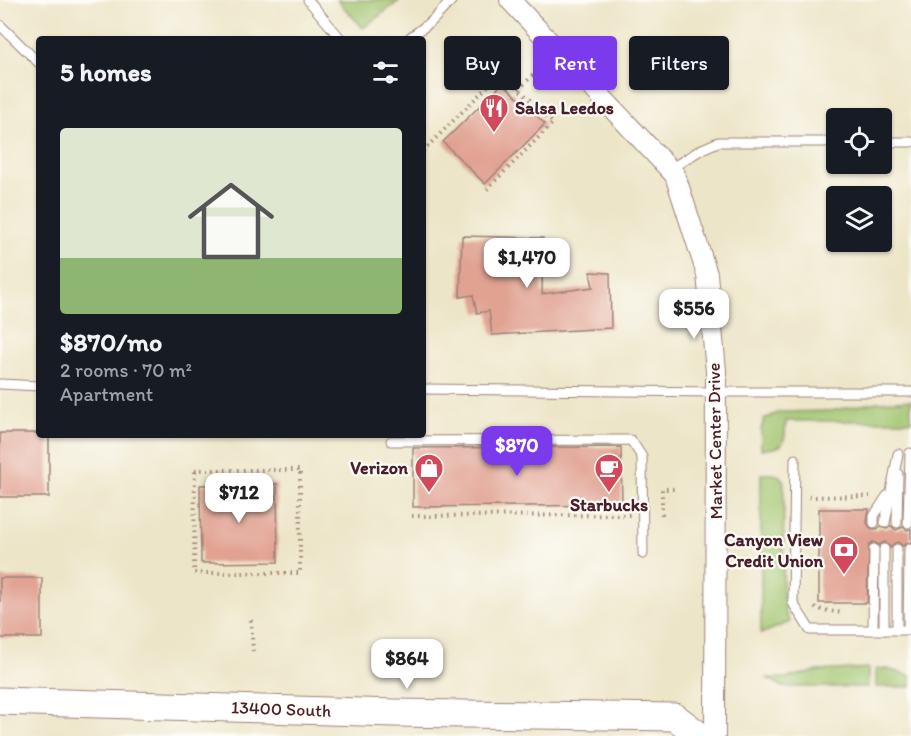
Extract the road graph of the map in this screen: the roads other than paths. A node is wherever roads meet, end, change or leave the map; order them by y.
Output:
1 (308, 0) edge
2 (452, 0) edge
3 (510, 0) edge
4 (0, 25) edge
5 (338, 36) edge
6 (412, 36) edge
7 (36, 60) edge
8 (826, 142) edge
9 (892, 142) edge
10 (911, 142) edge
11 (669, 170) junction
12 (0, 384) edge
13 (36, 386) edge
14 (426, 389) edge
15 (911, 392) edge
16 (716, 393) junction
17 (391, 441) dead end
18 (910, 453) edge
19 (795, 459) dead end
20 (890, 492) junction
21 (874, 523) dead end
22 (885, 523) dead end
23 (897, 523) dead end
24 (908, 523) dead end
25 (874, 549) dead end
26 (884, 549) dead end
27 (897, 549) dead end
28 (909, 549) dead end
29 (643, 554) dead end
30 (909, 627) edge
31 (873, 630) junction
32 (884, 630) junction
33 (897, 630) junction
34 (0, 701) edge
35 (700, 736) edge
36 (715, 736) edge

1 - 5 lane
2 - 6 lane
3 - 11 street, Market Center Drive
4 - 7 lane
8 - 11 lane
9 - 10 lane
11 - 16 street, Market Center Drive
12 - 13 lane
14 - 16 lane
15 - 16 lane
16 - 36 street, Market Center Drive
17 - 29 lane
18 - 24 lane
19 - 31 lane
20 - 21 lane
20 - 22 lane
20 - 23 lane
25 - 31 lane
26 - 32 lane
27 - 33 lane
28 - 30 lane
30 - 33 lane
31 - 32 lane
32 - 33 lane
34 - 35 main road, 13400 South

